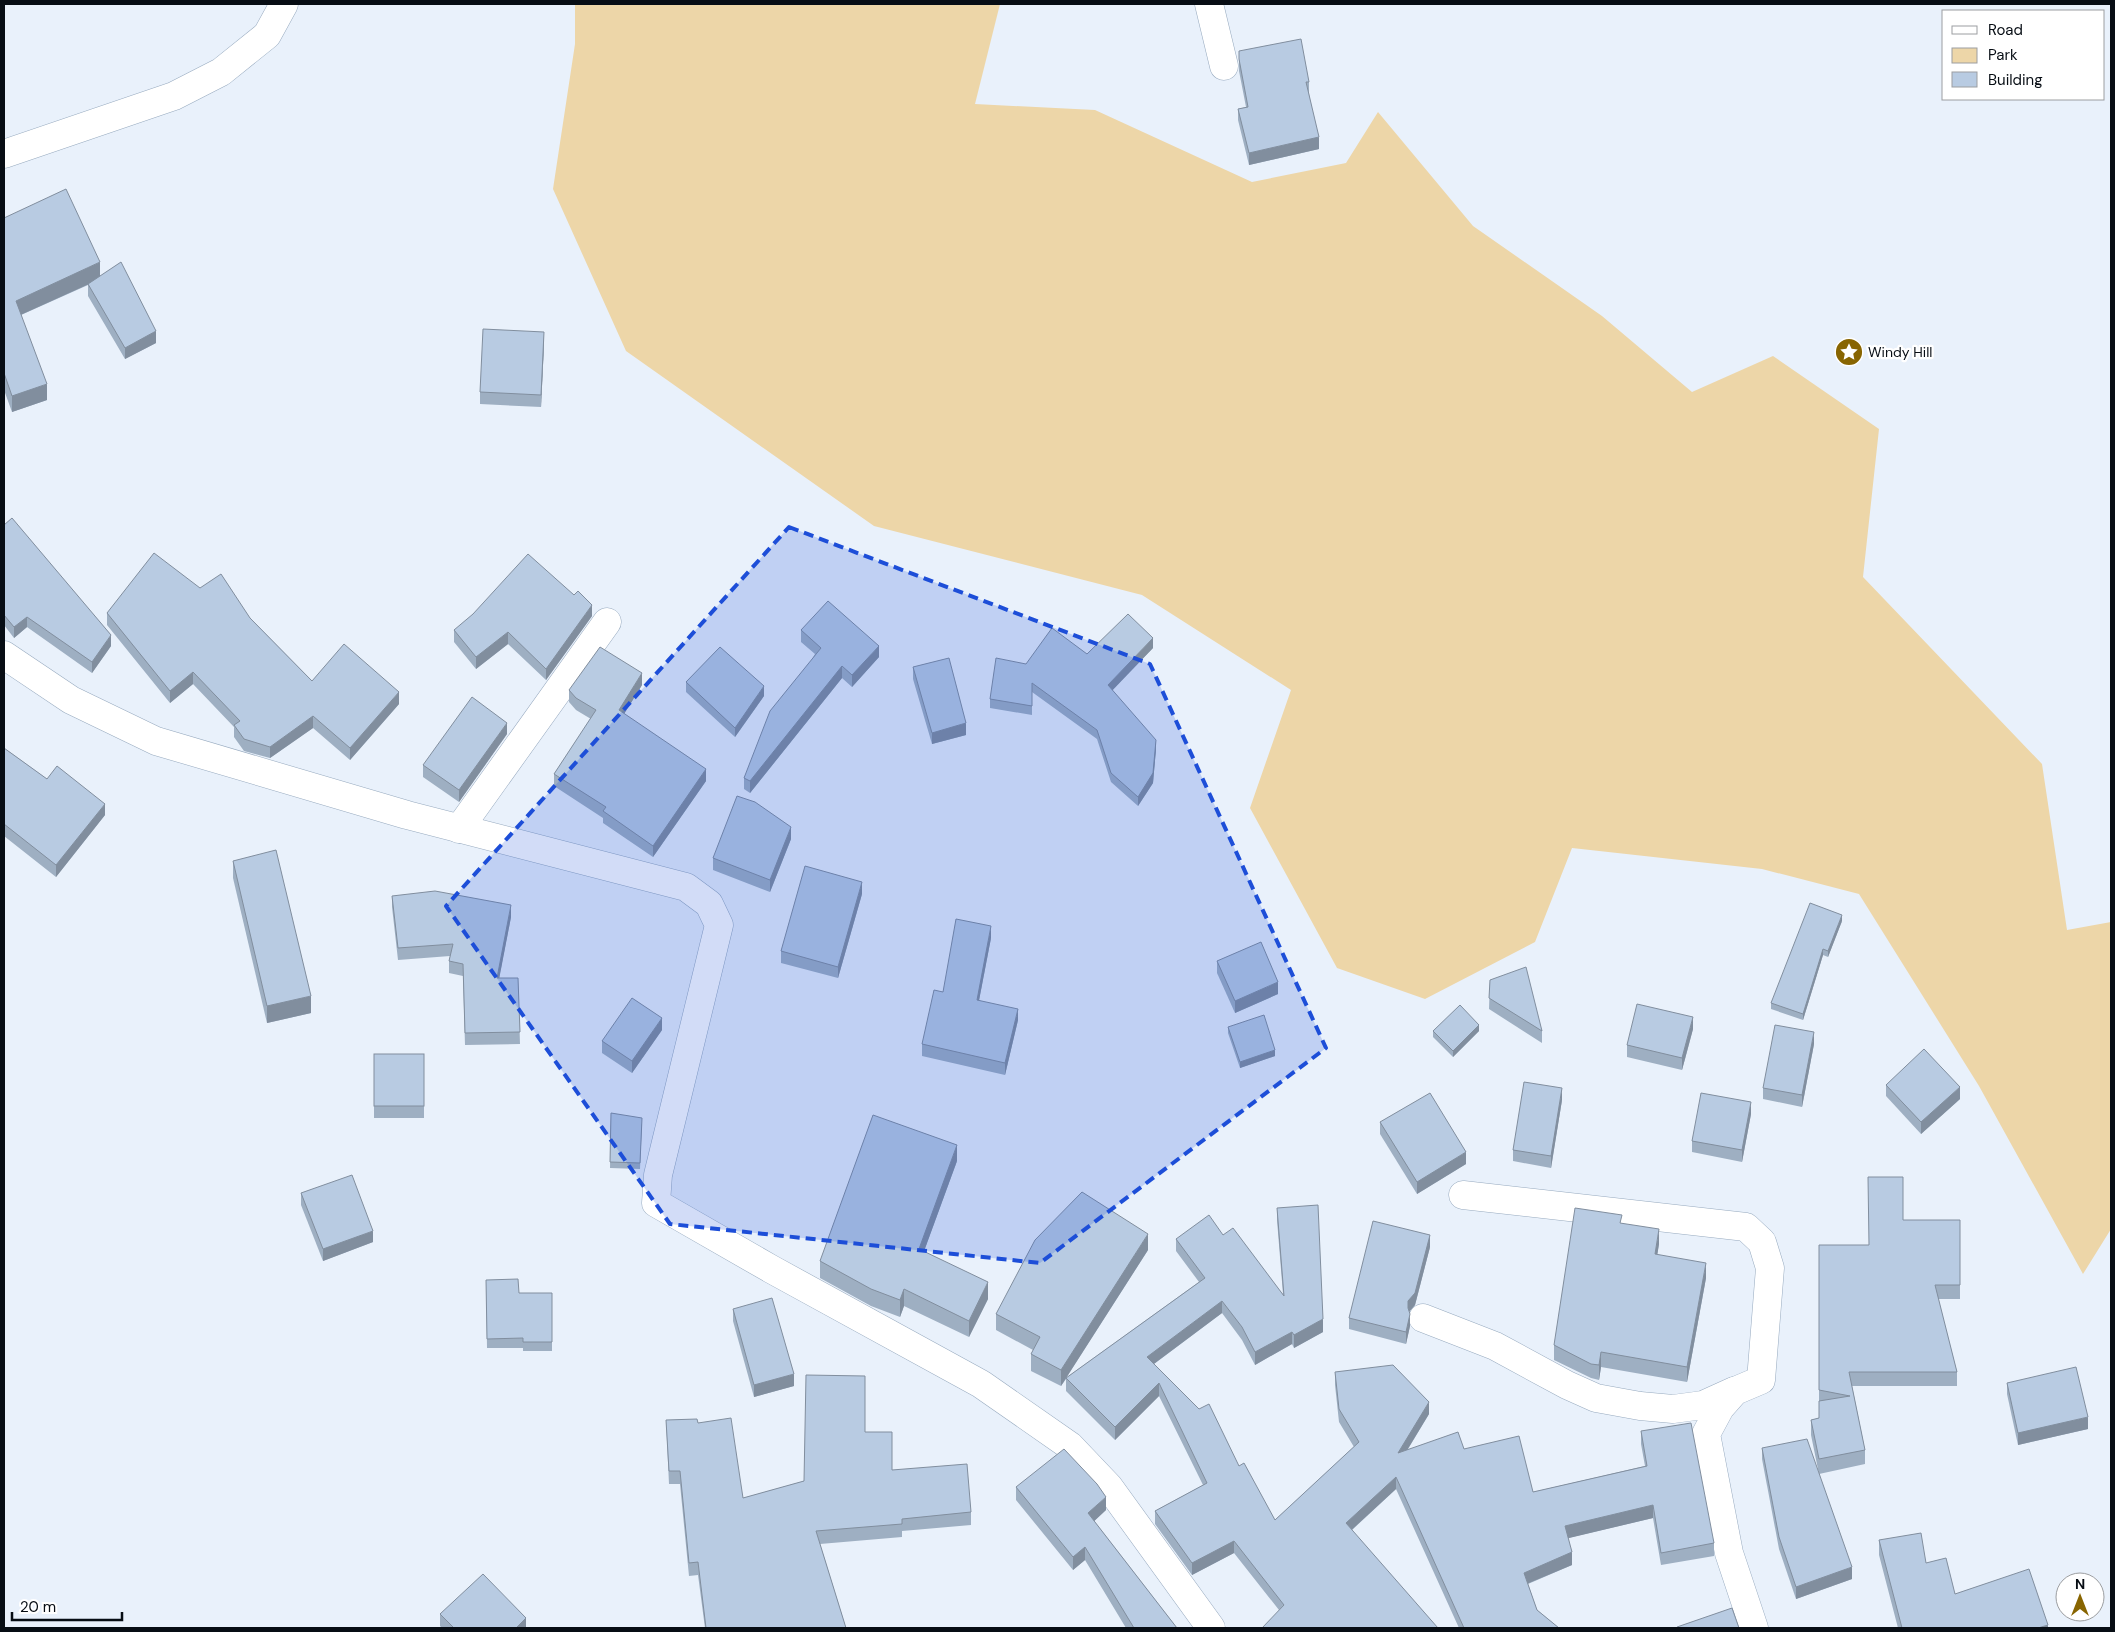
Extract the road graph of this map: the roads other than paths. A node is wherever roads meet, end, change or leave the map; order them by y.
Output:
1 (284, 4) edge
2 (1209, 4) edge
3 (1224, 66) dead end
4 (4, 154) edge
5 (606, 622) dead end
6 (4, 654) edge
7 (459, 829) junction
8 (1463, 1195) dead end
9 (1423, 1318) dead end
10 (1735, 1391) junction
11 (1211, 1628) edge
12 (1754, 1628) edge

1 - 4 street
2 - 3 street
5 - 7 street
6 - 7 street
7 - 11 street
8 - 10 street
9 - 10 street
10 - 12 street

